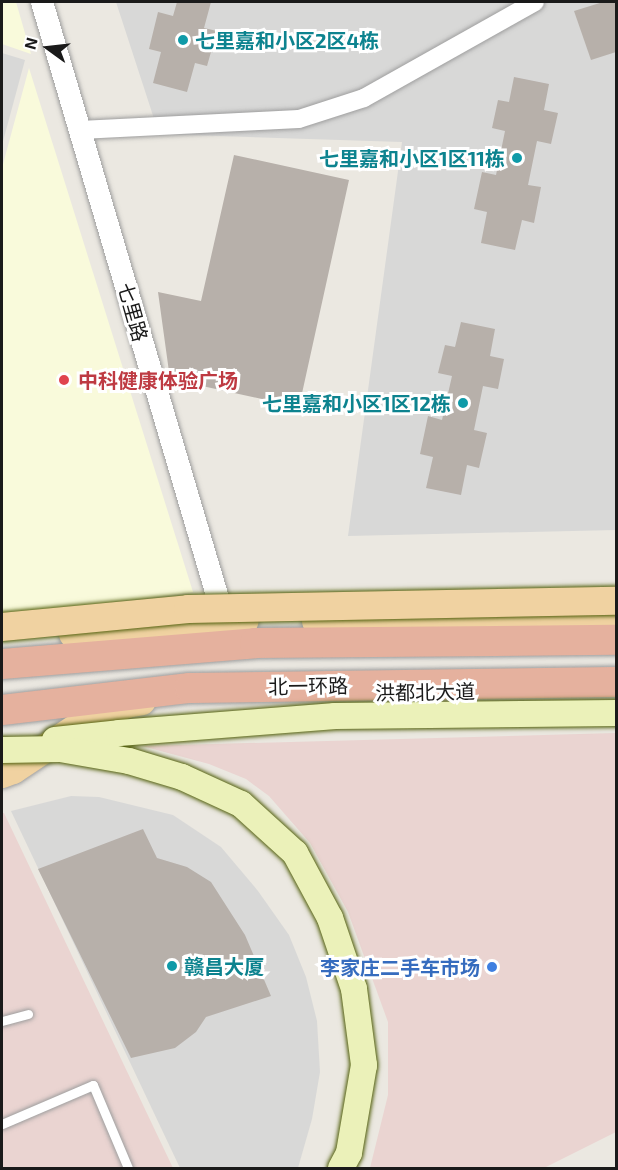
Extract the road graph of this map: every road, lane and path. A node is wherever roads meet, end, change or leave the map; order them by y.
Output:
1 (42, 2) edge
2 (535, 2) edge
3 (80, 130) junction
4 (616, 601) edge
5 (616, 617) edge
6 (225, 622) junction
7 (2, 627) edge
8 (2, 640) edge
9 (616, 640) edge
10 (2, 664) edge
11 (616, 682) edge
12 (616, 690) edge
13 (2, 710) edge
14 (616, 713) edge
15 (2, 748) edge
16 (2, 774) edge
17 (28, 1014) dead end
18 (2, 1021) edge
19 (2, 1124) edge
20 (128, 1168) edge
21 (341, 1168) edge

1 - 3 street, 七里路
2 - 3 street
3 - 6 street, 七里路
4 - 7 main road, bridge
5 - 6 main road
6 - 8 main road
9 - 10 highway
11 - 13 highway, 北一环路
12 - 16 main road, 洪都北大道
14 - 15 main road, bridge
15 - 21 main road, bridge
17 - 18 lane
19 - 20 lane

